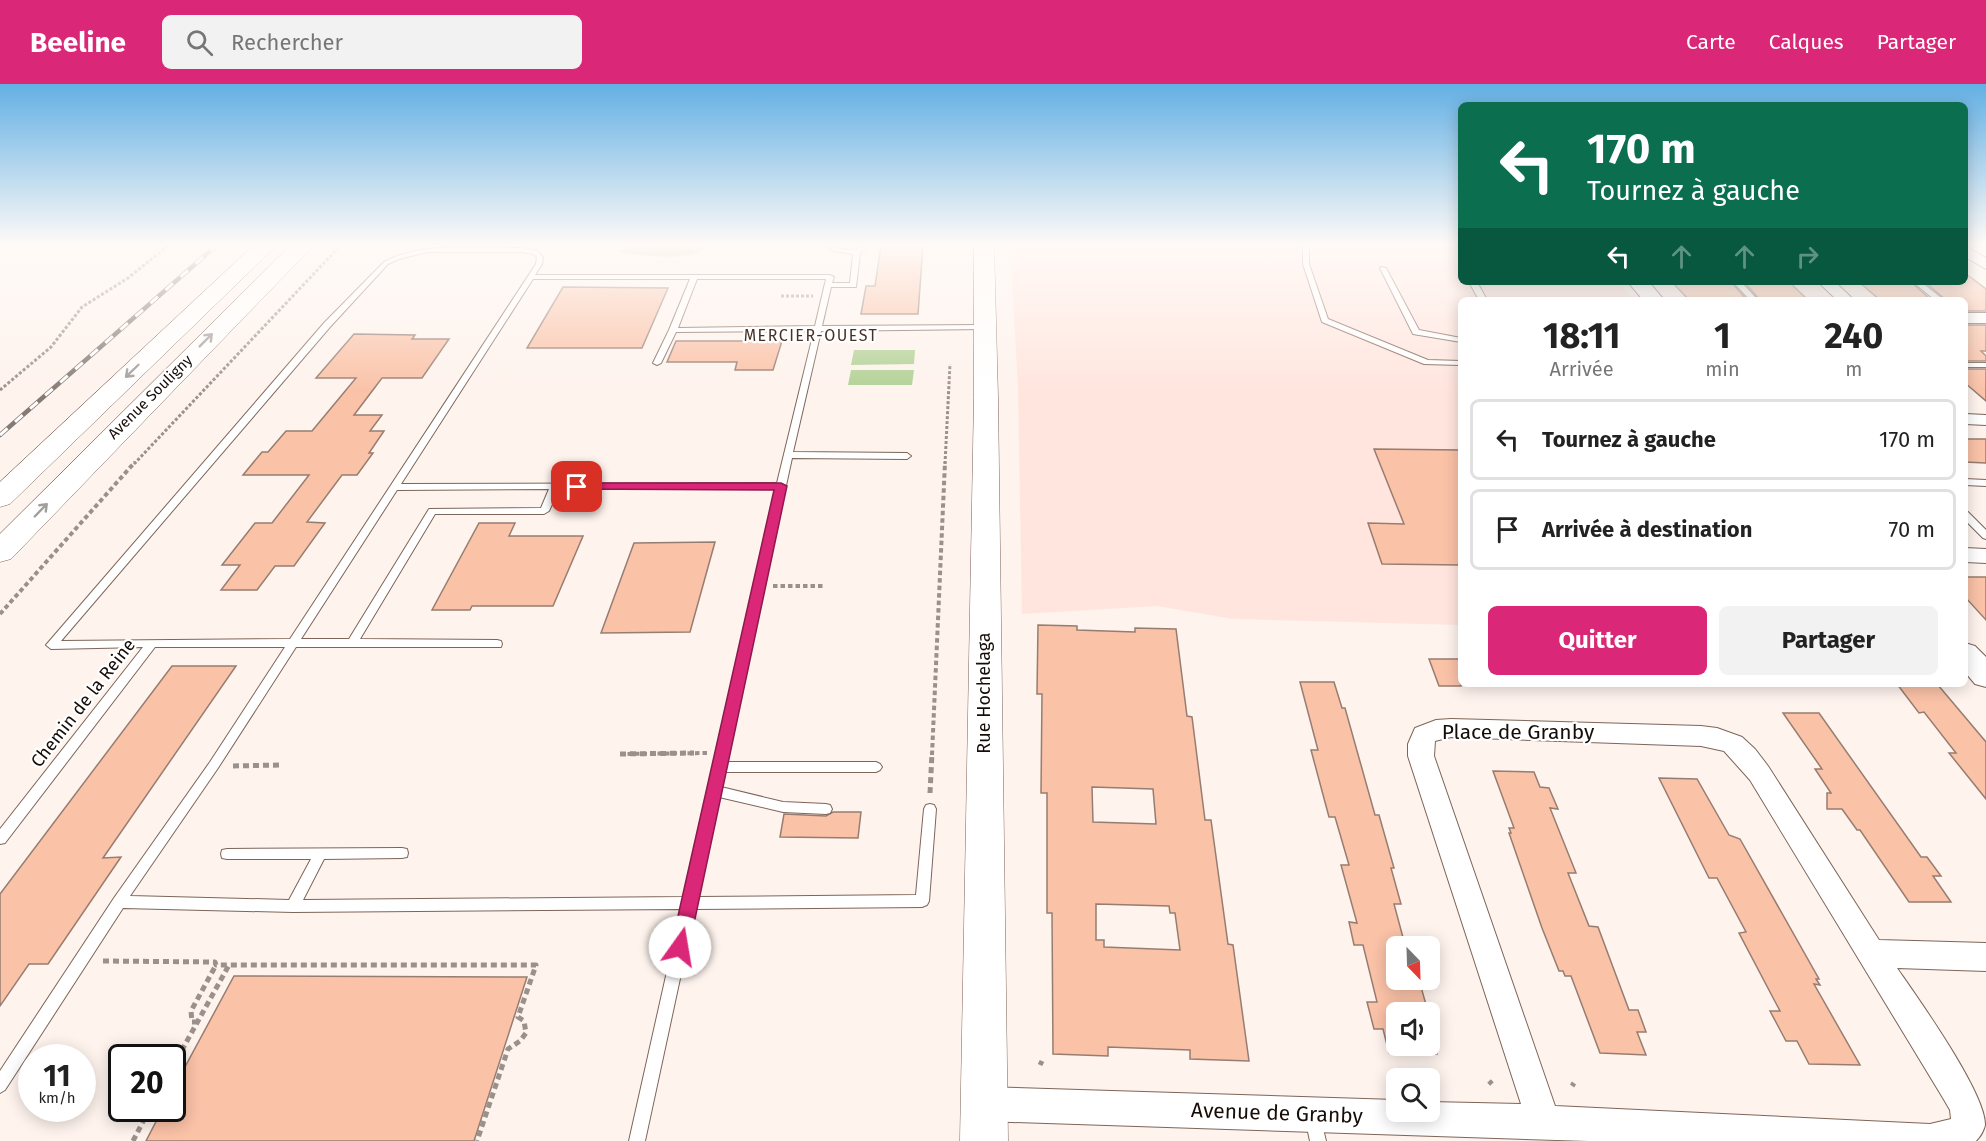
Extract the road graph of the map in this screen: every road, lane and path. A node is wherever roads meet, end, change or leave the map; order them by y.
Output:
1 (102, 294) edge
2 (214, 294) edge
3 (253, 294) edge
4 (294, 294) edge
5 (355, 294) edge
6 (519, 294) edge
7 (687, 294) edge
8 (827, 294) edge
9 (984, 294) edge
10 (1316, 294) edge
11 (1397, 294) edge
12 (781, 296) dead end
13 (802, 296) dead end
14 (1968, 318) edge
15 (1986, 318) edge
16 (984, 327) junction
17 (818, 328) junction
18 (673, 330) junction
19 (1458, 339) edge
20 (657, 363) dead end
21 (950, 363) dead end
22 (1458, 363) edge
23 (1968, 365) edge
24 (1986, 365) edge
25 (0, 390) edge
26 (788, 455) junction
27 (907, 456) dead end
28 (1968, 482) edge
29 (1986, 483) edge
30 (781, 486) junction
31 (395, 487) junction
32 (555, 487) junction
33 (0, 498) edge
34 (1968, 517) edge
35 (1986, 536) edge
36 (0, 552) edge
37 (1968, 555) edge
38 (1986, 556) edge
39 (774, 586) dead end
40 (823, 586) dead end
41 (0, 614) edge
42 (293, 642) junction
43 (352, 643) junction
44 (152, 644) junction
45 (497, 644) dead end
46 (1968, 655) edge
47 (1986, 676) edge
48 (685, 753) dead end
49 (620, 754) dead end
50 (280, 765) dead end
51 (229, 766) dead end
52 (720, 767) junction
53 (876, 767) dead end
54 (715, 791) junction
55 (930, 808) joint
56 (826, 809) dead end
57 (0, 839) edge
58 (402, 853) dead end
59 (227, 854) dead end
60 (320, 854) junction
61 (119, 902) junction
62 (690, 904) junction
63 (293, 906) junction
64 (1871, 953) junction
65 (1986, 957) edge
66 (98, 961) dead end
67 (216, 965) junction
68 (229, 965) junction
69 (198, 1022) junction
70 (186, 1044) edge
71 (0, 1085) edge
72 (984, 1104) junction
73 (143, 1122) edge
74 (1544, 1122) junction
75 (1315, 1128) edge
76 (133, 1141) edge
77 (477, 1141) edge
78 (637, 1141) edge
79 (984, 1141) edge
80 (1929, 1141) edge

1 - 25 path
2 -> 33 highway, Avenue Souligny
36 -> 3 highway, Avenue Souligny
4 - 41 path
5 - 44 lane
6 - 31 lane
7 - 18 lane
8 - 17 lane
9 - 16 main road, Rue Hochelaga
10 - 22 lane
11 - 19 lane
12 - 13 path
14 - 15 street
16 - 17 lane
16 - 72 main road, Rue Hochelaga
17 - 18 lane
17 - 26 lane
18 - 20 lane
21 - 55 path
23 - 24 lane
26 - 27 lane
26 - 30 lane
28 - 29 lane
30 - 32 lane
30 - 52 lane
31 - 32 lane
31 - 42 lane
32 - 43 lane
34 - 35 lane
37 - 38 street
39 - 40 path
42 - 43 lane, Chemin de la Reine
42 - 44 lane, Chemin de la Reine
42 - 61 lane
43 - 45 lane, Chemin de la Reine
44 - 57 lane, Chemin de la Reine
46 - 47 street
48 - 49 path
50 - 51 path
52 - 53 lane
52 - 54 lane
54 - 56 lane
54 - 62 lane
55 - 62 lane
58 - 60 lane
59 - 60 lane
60 - 63 lane
61 - 63 lane
61 - 71 lane
62 - 63 lane
62 - 78 lane
64 - 65 street
64 - 74 street, Place de Granby
64 - 80 street, Avenue de Granby
66 - 67 path
67 - 68 path
67 - 69 path
68 - 69 path
68 - 77 path
69 - 70 path
72 - 75 street, Avenue de Granby
72 - 79 main road, Rue Hochelaga
73 - 76 path
74 - 75 street, Avenue de Granby
74 - 80 street, Avenue de Granby

